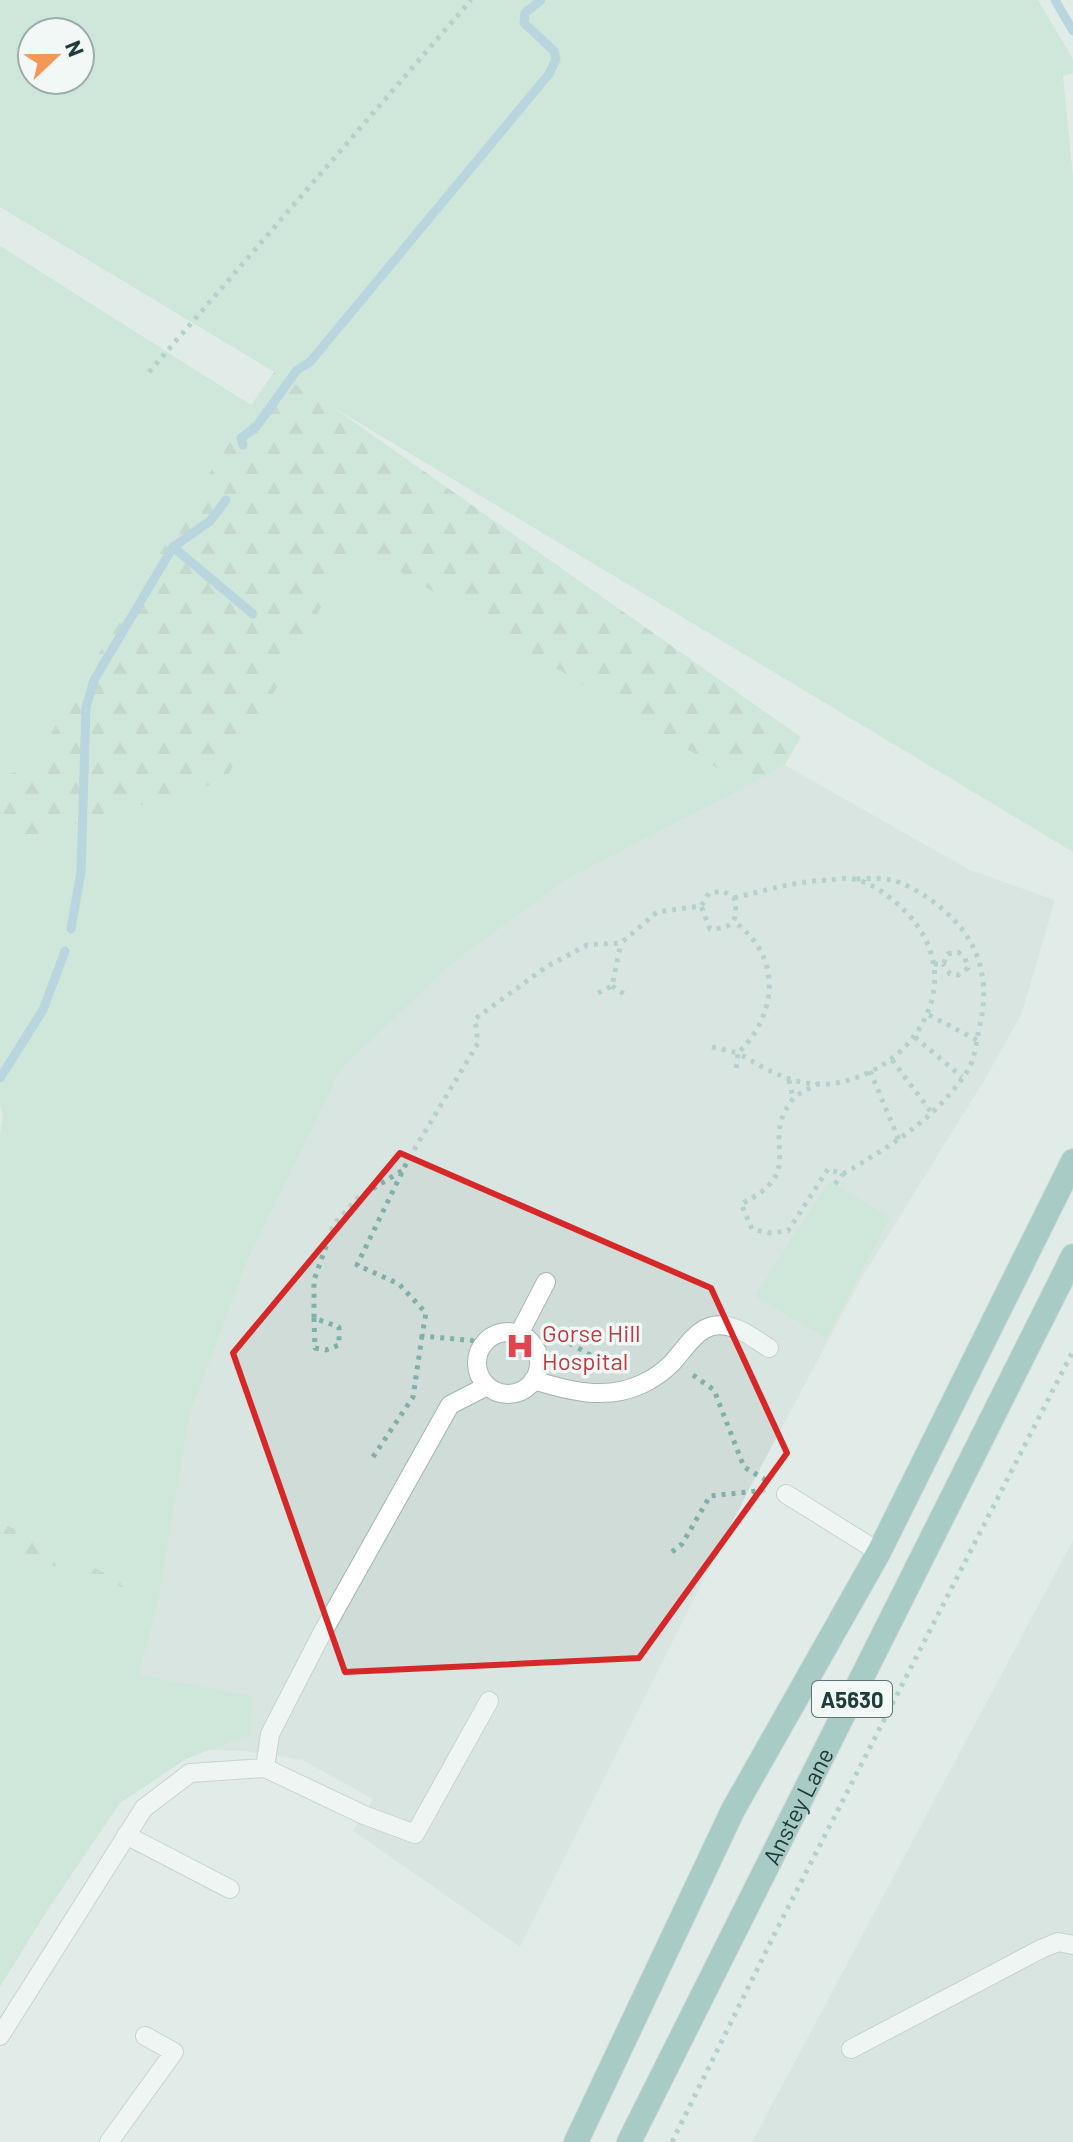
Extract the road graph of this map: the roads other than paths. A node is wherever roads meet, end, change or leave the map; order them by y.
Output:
1 (1073, 1161) edge
2 (1073, 1256) edge
3 (546, 1282) dead end
4 (519, 1334) junction
5 (769, 1348) dead end
6 (533, 1380) junction
7 (487, 1386) junction
8 (786, 1494) road end
9 (879, 1552) junction
10 (489, 1701) dead end
11 (265, 1768) junction
12 (126, 1835) junction
13 (230, 1889) dead end
14 (1073, 1945) edge
15 (0, 2036) edge
16 (145, 2036) dead end
17 (851, 2049) dead end
18 (109, 2142) edge
19 (576, 2142) edge
20 (629, 2142) edge

1 - 9 main road, A5630
2 - 20 main road, Anstey Lane / A5630
3 - 4 lane
4 - 6 lane
4 - 7 lane
5 - 6 lane
6 - 7 lane
7 - 11 lane
8 - 9 lane
9 - 19 main road, A5630
10 - 11 lane
11 - 12 lane
12 - 13 lane
12 - 15 lane
14 - 17 lane
16 - 18 lane

